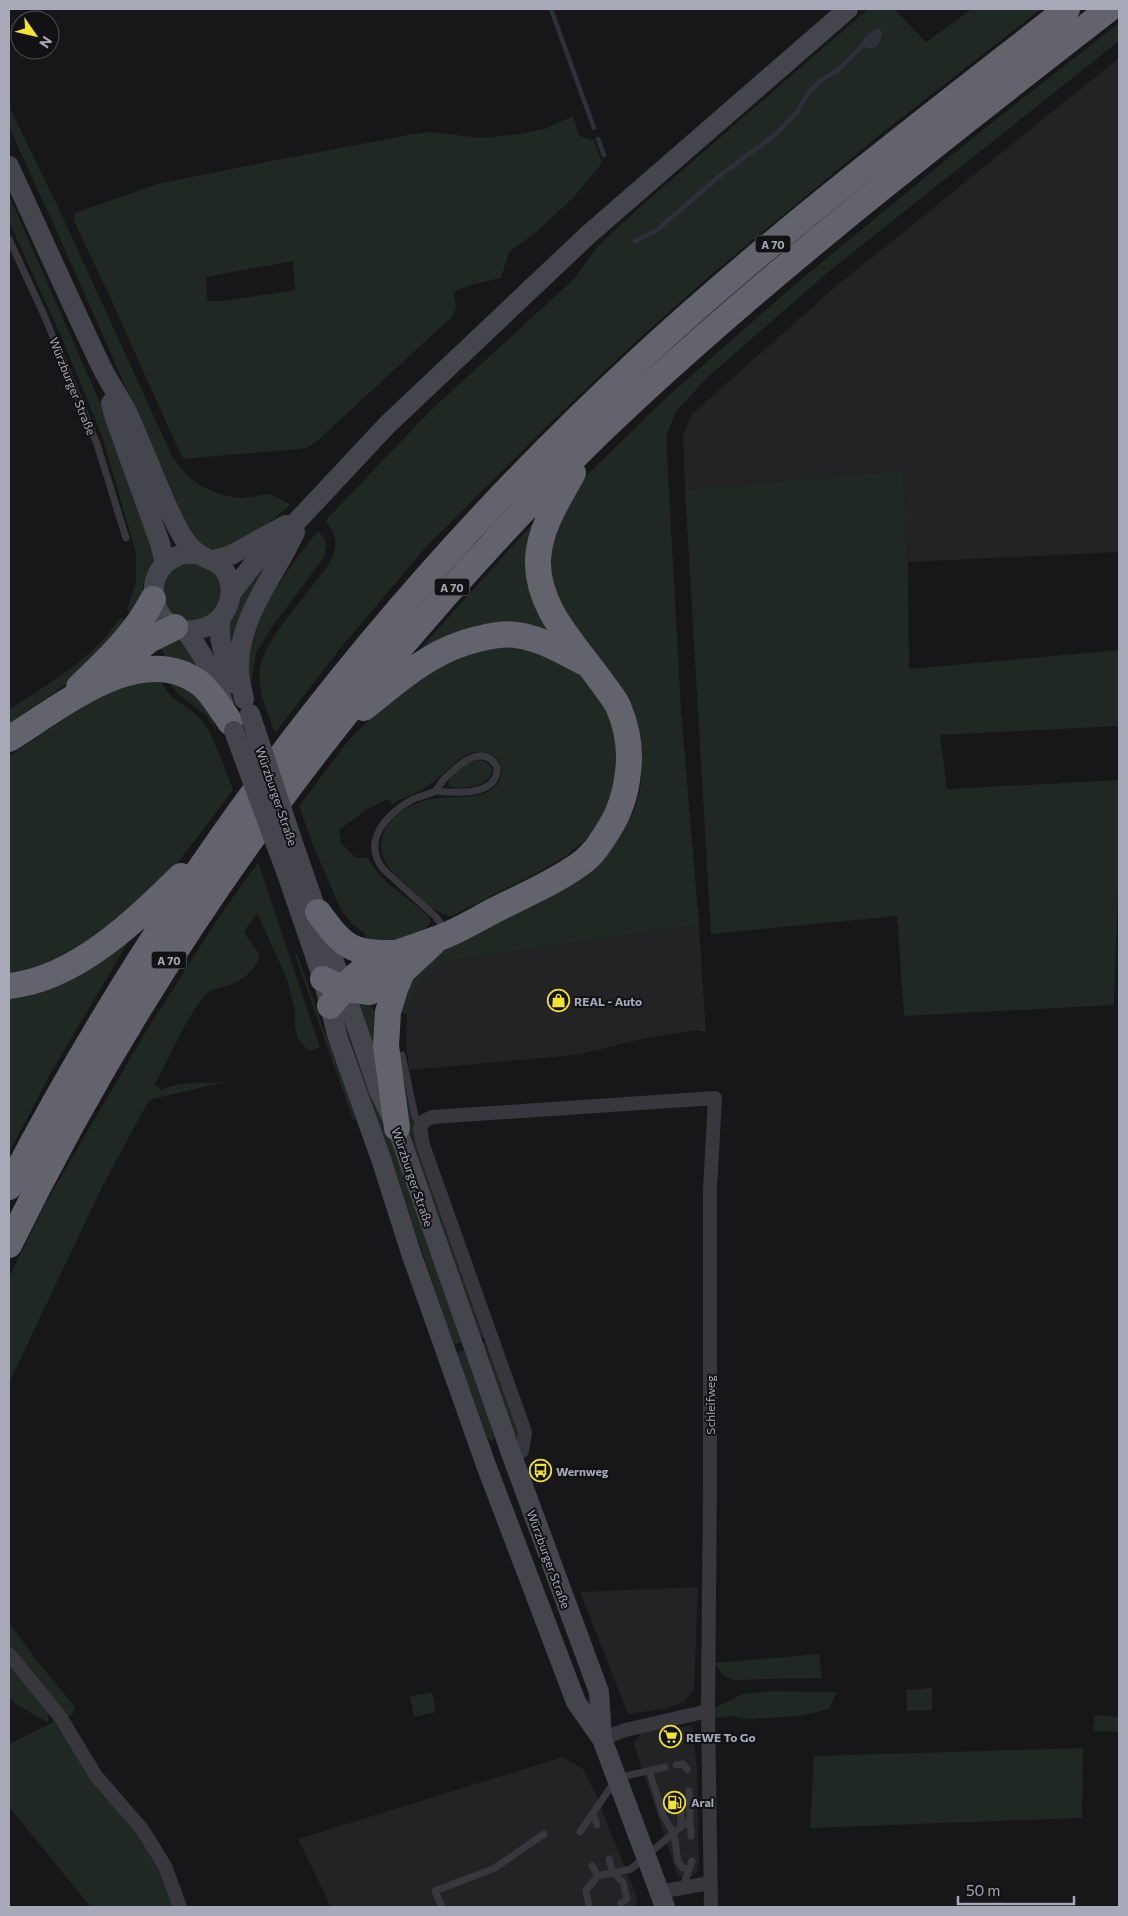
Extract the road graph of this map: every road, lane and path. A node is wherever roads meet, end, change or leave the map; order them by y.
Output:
1 (848, 9) edge
2 (1067, 9) edge
3 (1109, 9) edge
4 (9, 166) edge
5 (9, 239) edge
6 (103, 370) junction
7 (589, 443) junction
8 (301, 517) junction
9 (126, 538) dead end
10 (206, 557) junction
11 (165, 564) junction
12 (230, 593) junction
13 (154, 599) junction
14 (221, 618) junction
15 (180, 629) junction
16 (592, 667) junction
17 (98, 684) junction
18 (58, 706) junction
19 (239, 717) junction
20 (9, 739) edge
21 (324, 739) junction
22 (435, 791) junction
23 (219, 839) junction
24 (293, 867) junction
25 (318, 912) junction
26 (443, 936) junction
27 (398, 962) junction
28 (9, 986) edge
29 (332, 991) junction
30 (402, 1055) dead end
31 (408, 1128) junction
32 (9, 1187) edge
33 (9, 1245) edge
34 (512, 1456) junction
35 (486, 1465) junction
36 (9, 1654) edge
37 (708, 1711) junction
38 (602, 1739) junction
39 (676, 1764) dead end
40 (665, 1767) dead end
41 (687, 1769) dead end
42 (649, 1770) junction
43 (617, 1778) junction
44 (689, 1791) dead end
45 (681, 1812) dead end
46 (593, 1813) junction
47 (690, 1819) junction
48 (597, 1825) dead end
49 (682, 1827) junction
50 (580, 1832) dead end
51 (544, 1834) dead end
52 (674, 1834) junction
53 (691, 1836) dead end
54 (646, 1856) junction
55 (609, 1859) dead end
56 (692, 1861) dead end
57 (592, 1866) dead end
58 (689, 1869) junction
59 (613, 1873) junction
60 (598, 1876) junction
61 (710, 1884) junction
62 (683, 1887) junction
63 (662, 1900) edge
64 (621, 1903) dead end
65 (180, 1907) edge
66 (442, 1907) edge
67 (589, 1907) edge
68 (711, 1907) edge

1 - 8 main road
2 - 23 highway, A 70
3 - 7 highway, A 70
4 - 6 main road
5 - 9 lane, Würzburger Straße
6 - 10 main road
6 - 11 main road
7 - 16 highway, A 70
7 - 21 highway, A 70
8 - 10 main road
8 - 12 main road
8 - 19 main road
10 - 11 main road
10 - 12 main road
11 - 13 main road
12 - 14 main road
13 - 15 main road
13 - 18 highway
14 - 15 main road
14 - 19 main road, Würzburger Straße
15 - 17 highway
15 - 19 main road, Würzburger Straße
16 - 21 highway
16 - 26 highway
17 - 18 highway
17 - 19 highway
18 - 20 highway
19 - 24 main road, Würzburger Straße, bridge
21 - 33 highway, A 70
22 - 22 lane
22 - 26 lane
23 - 28 highway
23 - 32 highway, A 70
24 - 25 main road, Würzburger Straße
24 - 29 main road, Würzburger Straße
25 - 27 highway
25 - 29 main road, Würzburger Straße
26 - 27 highway
27 - 29 highway
27 - 31 highway
29 - 31 main road, Würzburger Straße
29 - 35 main road, Würzburger Straße
30 - 31 lane
31 - 34 main road, Würzburger Straße
31 - 37 street, Schleifweg
34 - 35 main road
34 - 38 main road, Würzburger Straße
35 - 38 main road, Würzburger Straße
36 - 65 street
37 - 38 street
37 - 61 street, Schleifweg
38 - 43 main road, Würzburger Straße
39 - 41 lane
40 - 42 lane
42 - 43 lane
42 - 52 lane
43 - 46 lane
43 - 54 main road, Würzburger Straße
44 - 47 lane
45 - 49 lane
46 - 48 lane
46 - 50 lane
47 - 49 lane
47 - 53 lane
49 - 52 lane
51 - 66 lane
52 - 54 lane
52 - 58 lane
54 - 59 lane
54 - 63 main road, Würzburger Straße
55 - 59 lane
56 - 58 lane
57 - 60 lane
58 - 62 lane
59 - 60 lane
59 - 64 lane
60 - 67 lane
61 - 62 street
61 - 68 street
62 - 63 street

